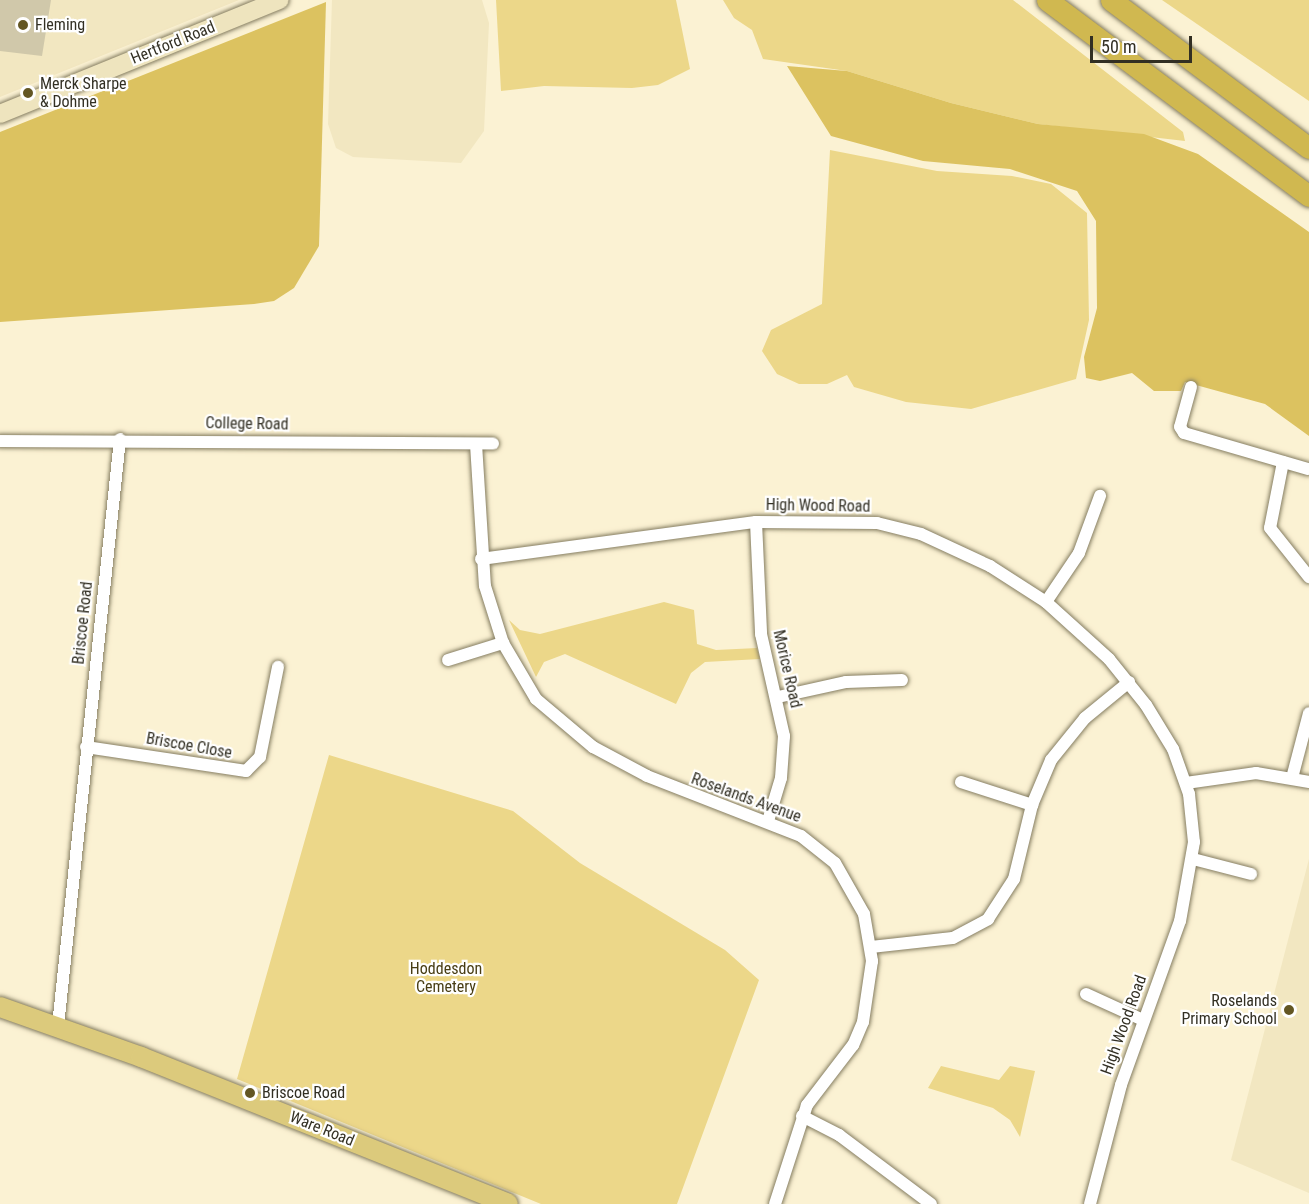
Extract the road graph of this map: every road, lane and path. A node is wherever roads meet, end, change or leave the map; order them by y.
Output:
1 (280, 0) edge
2 (1047, 0) edge
3 (1111, 0) edge
4 (0, 114) edge
5 (1309, 148) edge
6 (1309, 196) edge
7 (1191, 387) dead end
8 (120, 439) junction
9 (0, 441) edge
10 (476, 444) junction
11 (493, 444) dead end
12 (1283, 462) junction
13 (1308, 469) edge
14 (1100, 496) dead end
15 (756, 522) junction
16 (481, 559) junction
17 (1309, 577) edge
18 (1046, 602) junction
19 (503, 643) junction
20 (448, 660) dead end
21 (278, 667) dead end
22 (902, 680) dead end
23 (1129, 682) junction
24 (778, 697) junction
25 (1309, 712) edge
26 (86, 747) junction
27 (1292, 778) junction
28 (961, 782) dead end
29 (1309, 782) edge
30 (1186, 783) junction
31 (1032, 805) junction
32 (768, 821) junction
33 (1193, 859) junction
34 (1251, 874) dead end
35 (871, 947) junction
36 (1086, 994) dead end
37 (0, 1007) edge
38 (1143, 1020) junction
39 (58, 1026) junction
40 (802, 1116) junction
41 (501, 1203) edge
42 (775, 1204) edge
43 (931, 1204) edge
44 (1090, 1204) edge

1 - 4 main road, Hertford Road
2 - 6 highway
3 - 5 highway
7 - 12 street
8 - 9 street, College Road
8 - 10 street, College Road
8 - 26 street, Briscoe Road
10 - 11 street, College Road
10 - 16 street, Roselands Avenue
12 - 13 street
12 - 17 street
14 - 18 street
15 - 16 street, High Wood Road
15 - 18 street, High Wood Road
15 - 24 street, Morice Road
16 - 19 street, Roselands Avenue
18 - 23 street, High Wood Road
19 - 20 street
19 - 32 street, Roselands Avenue
21 - 26 street, Briscoe Close
22 - 24 street
23 - 30 street, High Wood Road
23 - 31 street
24 - 32 street, Morice Road
25 - 27 street
26 - 39 street, Briscoe Road
27 - 29 street
27 - 30 street
28 - 31 street
30 - 33 street, High Wood Road
31 - 35 street
32 - 35 street, Roselands Avenue
33 - 34 street
33 - 38 street, High Wood Road
35 - 40 street, Roselands Avenue
36 - 38 street
37 - 39 main road, Ware Road
38 - 44 street, High Wood Road
39 - 41 main road, Ware Road
40 - 42 street, Roselands Avenue
40 - 43 street

